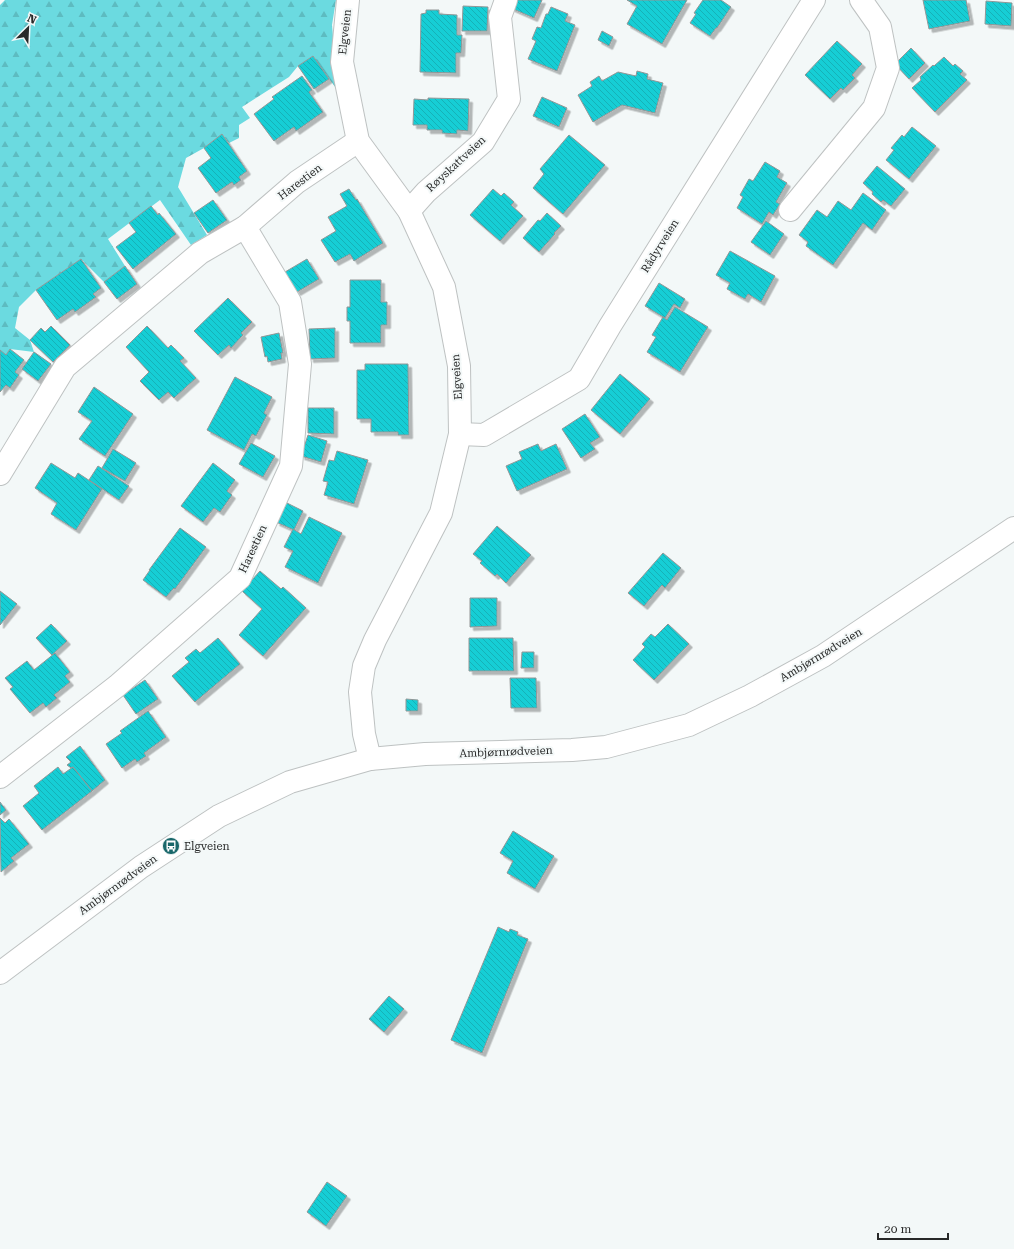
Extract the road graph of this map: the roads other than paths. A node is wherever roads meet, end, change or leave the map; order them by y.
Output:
1 (348, 0) edge
2 (506, 0) edge
3 (814, 0) edge
4 (861, 0) edge
5 (358, 141) junction
6 (790, 210) dead end
7 (409, 211) junction
8 (244, 227) junction
9 (460, 434) junction
10 (0, 474) edge
11 (1014, 528) edge
12 (370, 759) junction
13 (0, 777) edge
14 (0, 972) edge

1 - 5 street, Elgveien
2 - 7 street, Røyskattveien
3 - 9 street, Rådyrveien
4 - 6 street
5 - 7 street, Elgveien
5 - 8 street, Harestien
7 - 9 street, Elgveien
8 - 10 street, Harestien
8 - 13 street, Harestien
9 - 12 street, Elgveien
11 - 12 street, Ambjørnrødveien
12 - 14 street, Ambjørnrødveien

